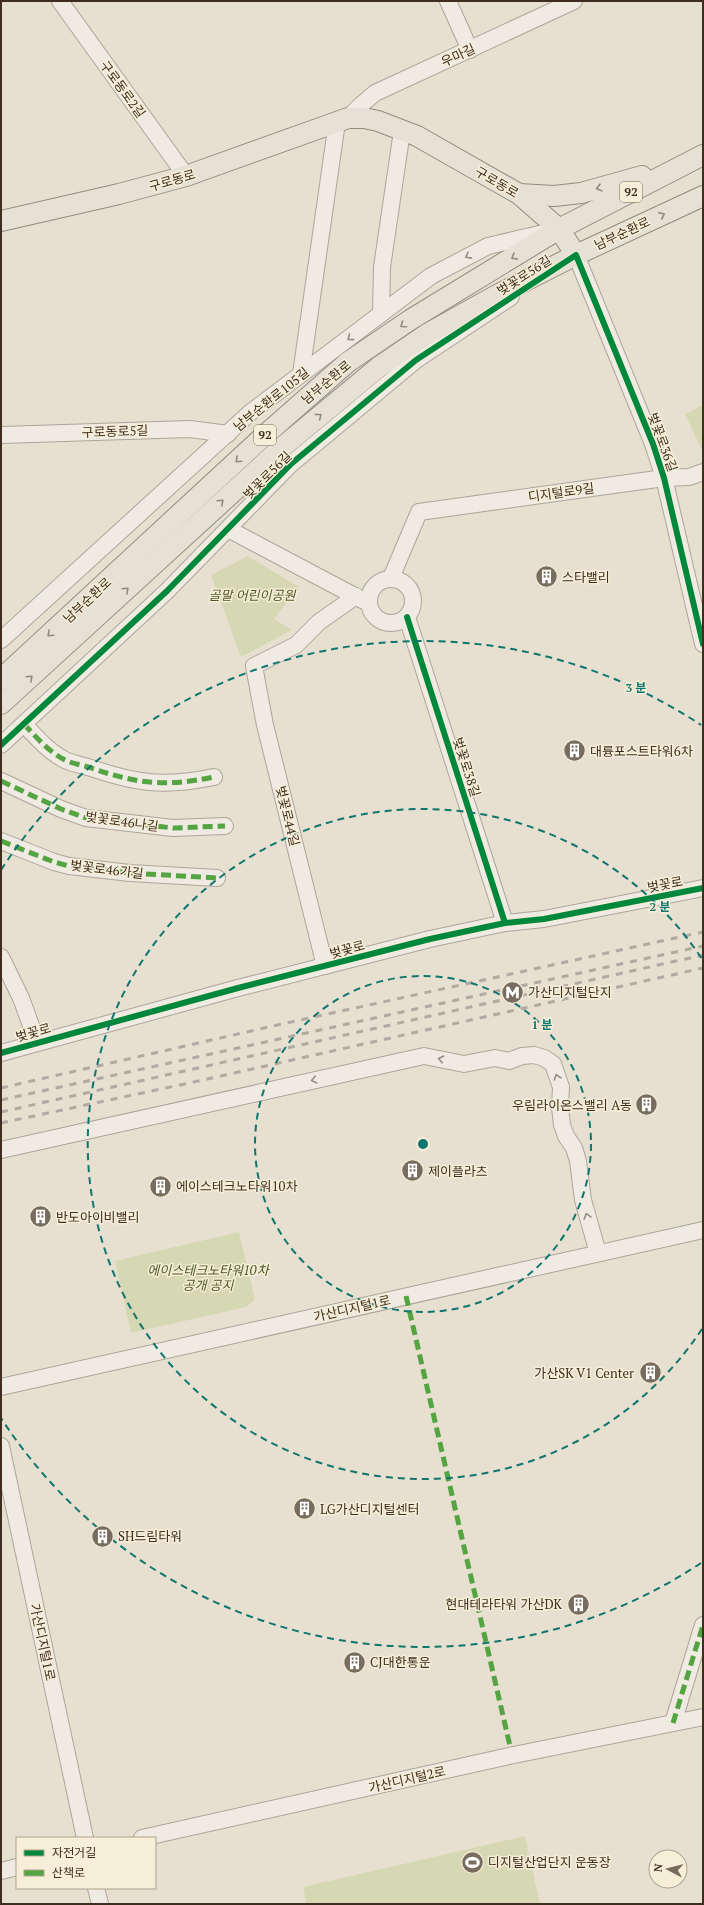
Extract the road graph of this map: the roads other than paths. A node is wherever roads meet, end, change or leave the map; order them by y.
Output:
1 (60, 1) edge
2 (448, 1) edge
3 (574, 1) edge
4 (470, 50) junction
5 (343, 120) junction
6 (402, 131) junction
7 (696, 158) edge
8 (186, 176) junction
9 (519, 194) junction
10 (703, 196) edge
11 (1, 221) edge
12 (559, 229) junction
13 (576, 255) junction
14 (381, 314) junction
15 (301, 374) junction
16 (228, 434) junction
17 (1, 435) edge
18 (703, 472) edge
19 (664, 478) junction
20 (228, 529) junction
21 (391, 578) junction
22 (362, 600) junction
23 (407, 617) junction
24 (1, 640) edge
25 (703, 644) edge
26 (1, 679) edge
27 (1, 704) edge
28 (24, 724) junction
29 (1, 745) edge
30 (214, 778) dead end
31 (1, 781) edge
32 (225, 826) dead end
33 (1, 841) edge
34 (217, 878) dead end
35 (703, 888) edge
36 (505, 923) junction
37 (1, 957) edge
38 (325, 966) junction
39 (37, 1042) junction
40 (2, 1051) edge
41 (1, 1150) edge
42 (703, 1230) edge
43 (598, 1253) junction
44 (1, 1387) edge
45 (1, 1446) edge
46 (703, 1625) edge
47 (703, 1717) edge
48 (673, 1723) junction
49 (85, 1837) edge
50 (146, 1837) edge
51 (16, 1867) edge
52 (1, 1871) edge
53 (96, 1889) edge
54 (100, 1904) edge

1 - 8 street, 구로동로2길
2 - 4 street
3 - 4 street, 우마길
4 - 5 street, 우마길
5 - 6 main road, 구로동로
5 - 8 main road, 구로동로
5 - 15 street
6 - 9 main road, 구로동로
6 - 14 street
7 -> 9 main road
7 - 12 main road, 남부순환로 / 92
8 - 11 main road, 구로동로
9 - 12 main road, 구로동로
13 -> 10 main road, 남부순환로 / 92
12 - 13 main road, 구로동로
12 -> 14 street, 남부순환로105길
12 -> 26 main road, 남부순환로 / 92
13 - 19 street, 벚꽃로36길
13 - 20 street, 벚꽃로56길
27 -> 13 main road, 남부순환로 / 92
14 -> 15 street, 남부순환로105길
15 - 16 street, 남부순환로105길
16 - 17 street, 구로동로5길
16 - 24 street, 남부순환로105길
18 - 19 street, 디지털로9길
19 - 21 street, 디지털로9길
19 - 25 street, 벚꽃로36길
20 - 22 street
20 - 28 street, 벚꽃로56길
21 - 22 street
21 - 23 street
22 - 23 street
22 - 38 street, 벚꽃로44길
23 - 36 street, 벚꽃로38길
28 - 29 street, 벚꽃로56길
28 - 30 street
31 - 32 street, 벚꽃로46나길
33 - 34 street, 벚꽃로46가길
35 - 36 street, 벚꽃로
36 - 38 street, 벚꽃로
37 - 39 street
38 - 39 street, 벚꽃로
39 - 40 street, 벚꽃로
43 -> 41 street
42 - 43 street, 가산디지털1로
43 - 44 street, 가산디지털1로
45 - 49 street, 가산디지털1로
46 - 48 street
47 - 48 street, 가산디지털2로
48 - 50 street, 가산디지털2로
51 - 52 street
53 - 54 street

